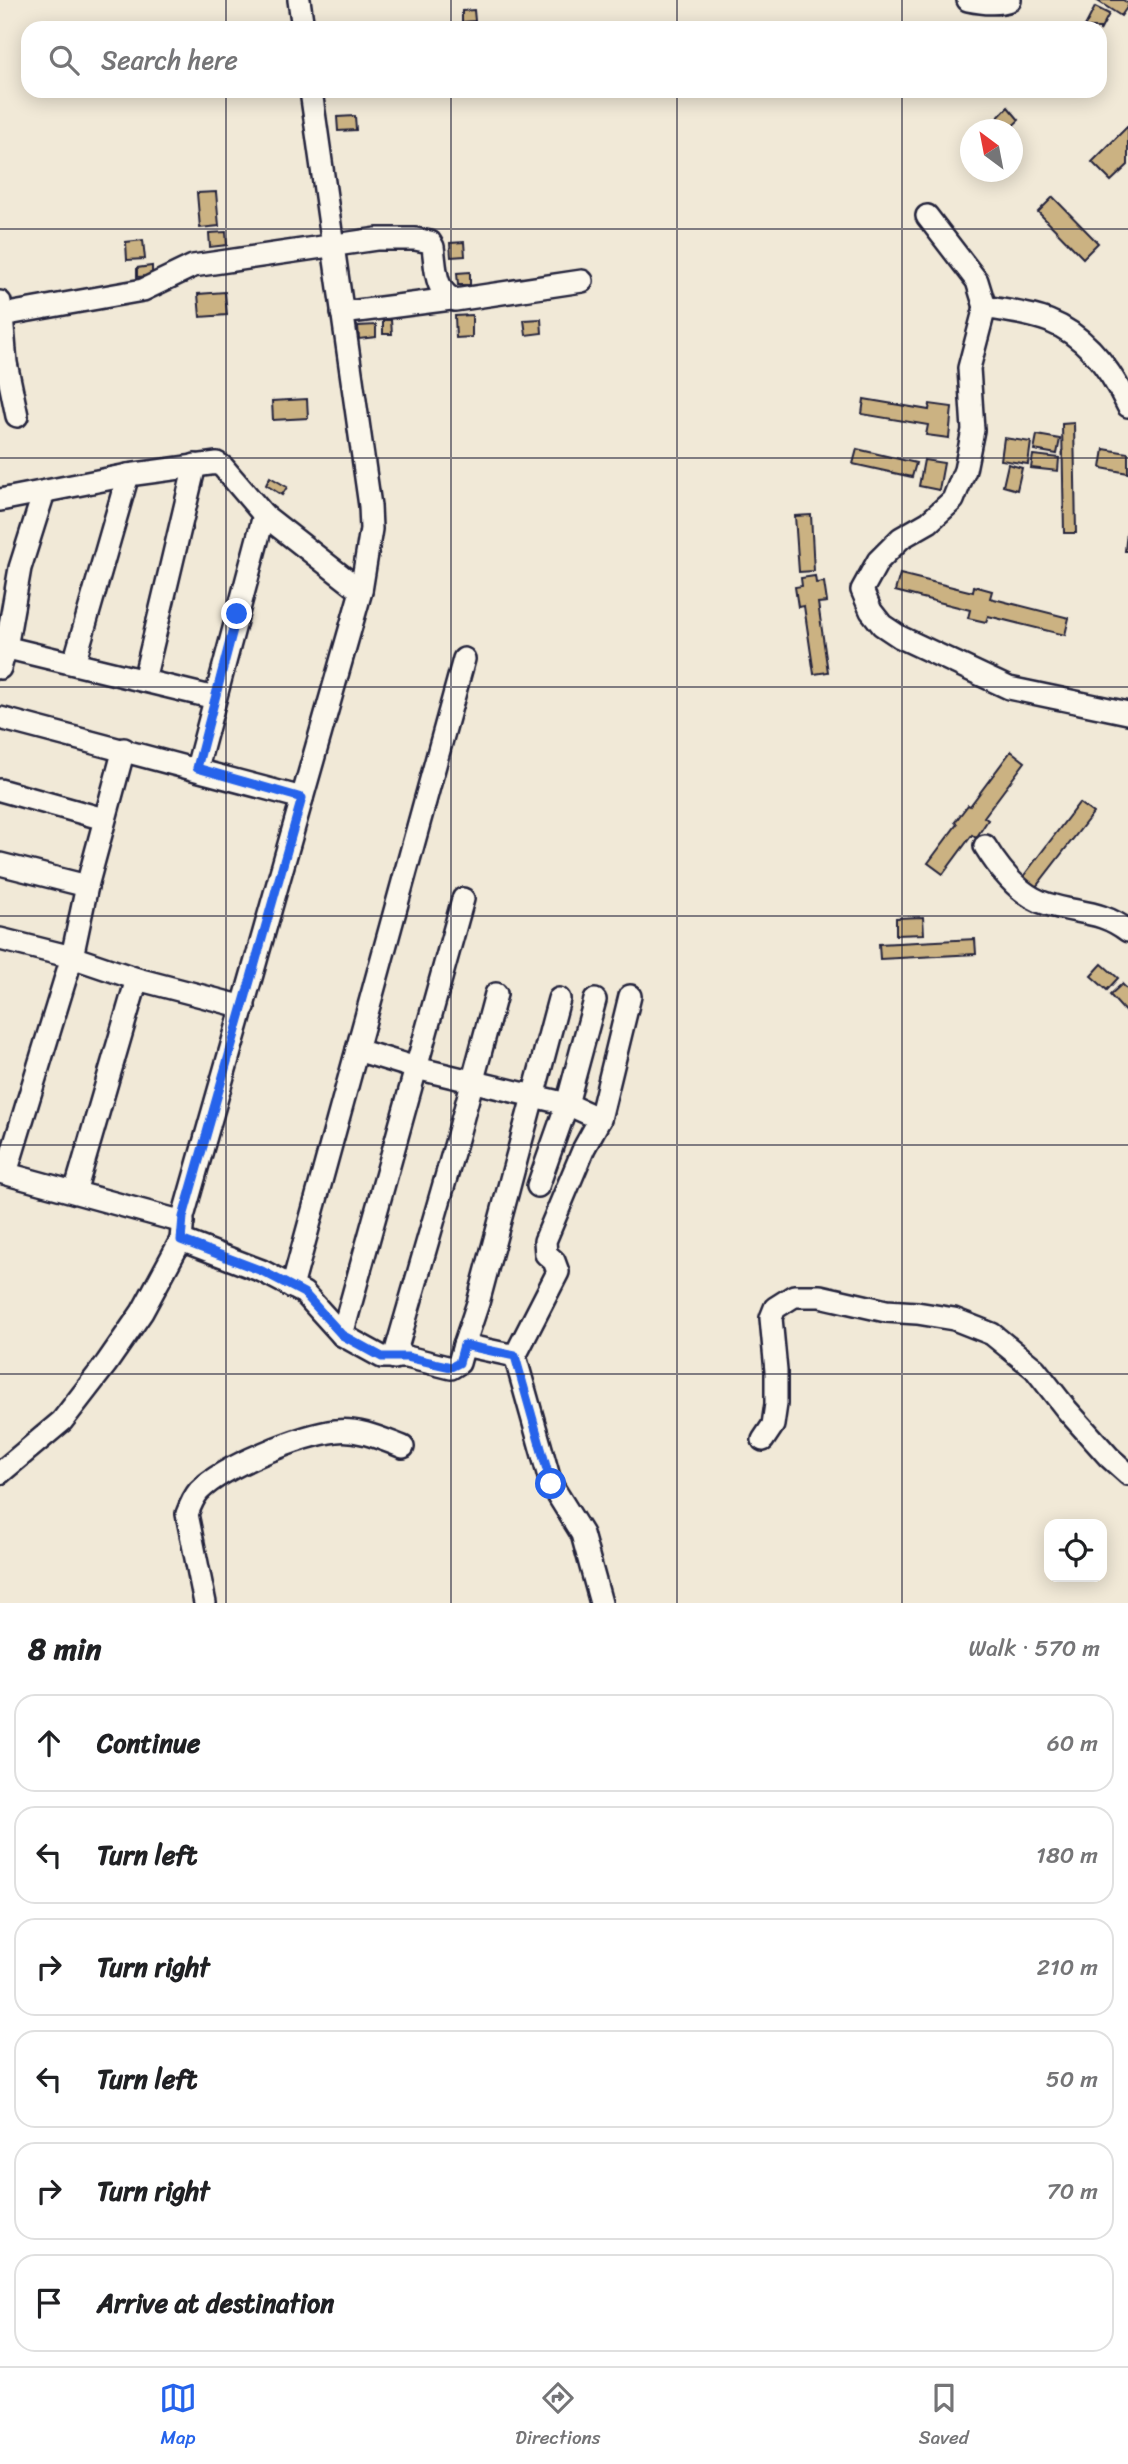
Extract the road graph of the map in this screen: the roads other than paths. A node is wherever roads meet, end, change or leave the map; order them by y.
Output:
1 (299, 0) edge
2 (968, 0) edge
3 (1010, 0) edge
4 (302, 21) edge
5 (312, 98) edge
6 (927, 216) dead end
7 (332, 245) junction
8 (582, 281) dead end
9 (451, 299) junction
10 (985, 307) junction
11 (1, 309) edge
12 (342, 313) junction
13 (1128, 406) edge
14 (17, 416) dead end
15 (195, 465) junction
16 (128, 475) junction
17 (44, 492) junction
18 (0, 500) edge
19 (264, 515) junction
20 (10, 570) edge
21 (361, 591) junction
22 (2, 654) edge
23 (464, 659) dead end
24 (74, 663) junction
25 (144, 680) junction
26 (215, 698) junction
27 (1128, 713) edge
28 (0, 718) edge
29 (124, 749) junction
30 (197, 768) junction
31 (0, 790) edge
32 (302, 798) junction
33 (104, 819) junction
34 (985, 846) dead end
35 (0, 863) edge
36 (86, 886) junction
37 (463, 900) dead end
38 (1128, 931) edge
39 (0, 939) edge
40 (72, 957) junction
41 (137, 979) junction
42 (496, 994) dead end
43 (630, 996) dead end
44 (559, 999) dead end
45 (595, 1000) dead end
46 (244, 1007) junction
47 (357, 1050) junction
48 (416, 1068) junction
49 (471, 1080) junction
50 (532, 1096) junction
51 (567, 1104) junction
52 (600, 1119) junction
53 (3, 1172) edge
54 (538, 1186) dead end
55 (75, 1192) junction
56 (182, 1231) junction
57 (292, 1287) junction
58 (342, 1335) junction
59 (464, 1345) junction
60 (515, 1356) junction
61 (394, 1357) junction
62 (764, 1440) dead end
63 (403, 1447) dead end
64 (2, 1465) edge
65 (1128, 1474) edge
66 (205, 1603) edge
67 (601, 1603) edge

1 - 4 street
2 - 3 street
5 - 7 street
6 - 10 street
7 - 9 street
7 - 11 street
7 - 12 street
8 - 9 street
9 - 12 street
10 - 13 street
10 - 27 street
11 - 14 street
12 - 21 street
15 - 16 street
15 - 19 street
15 - 25 street
16 - 17 street
16 - 24 street
17 - 18 street
17 - 20 street
19 - 21 street
19 - 26 street
20 - 22 street
21 - 32 street
22 - 24 street
23 - 47 street
24 - 25 street
25 - 26 street
26 - 30 street
28 - 29 street
29 - 30 street
29 - 33 street
30 - 32 street
31 - 33 street
32 - 46 street
33 - 36 street
34 - 38 street
35 - 36 street
36 - 40 street
37 - 48 street
39 - 40 street
40 - 41 street
40 - 53 street
41 - 46 street
41 - 55 street
42 - 49 street
43 - 52 street
44 - 50 street
45 - 51 street
46 - 56 street
47 - 48 street
47 - 57 street
48 - 49 street
48 - 58 street
49 - 50 street
49 - 61 street
50 - 51 street
50 - 59 street
51 - 52 street
51 - 54 street
52 - 60 street
53 - 55 street
55 - 56 street
56 - 57 street
56 - 64 street
57 - 58 street
58 - 61 street
59 - 60 street
59 - 61 street
60 - 67 street
62 - 65 street
63 - 66 street

